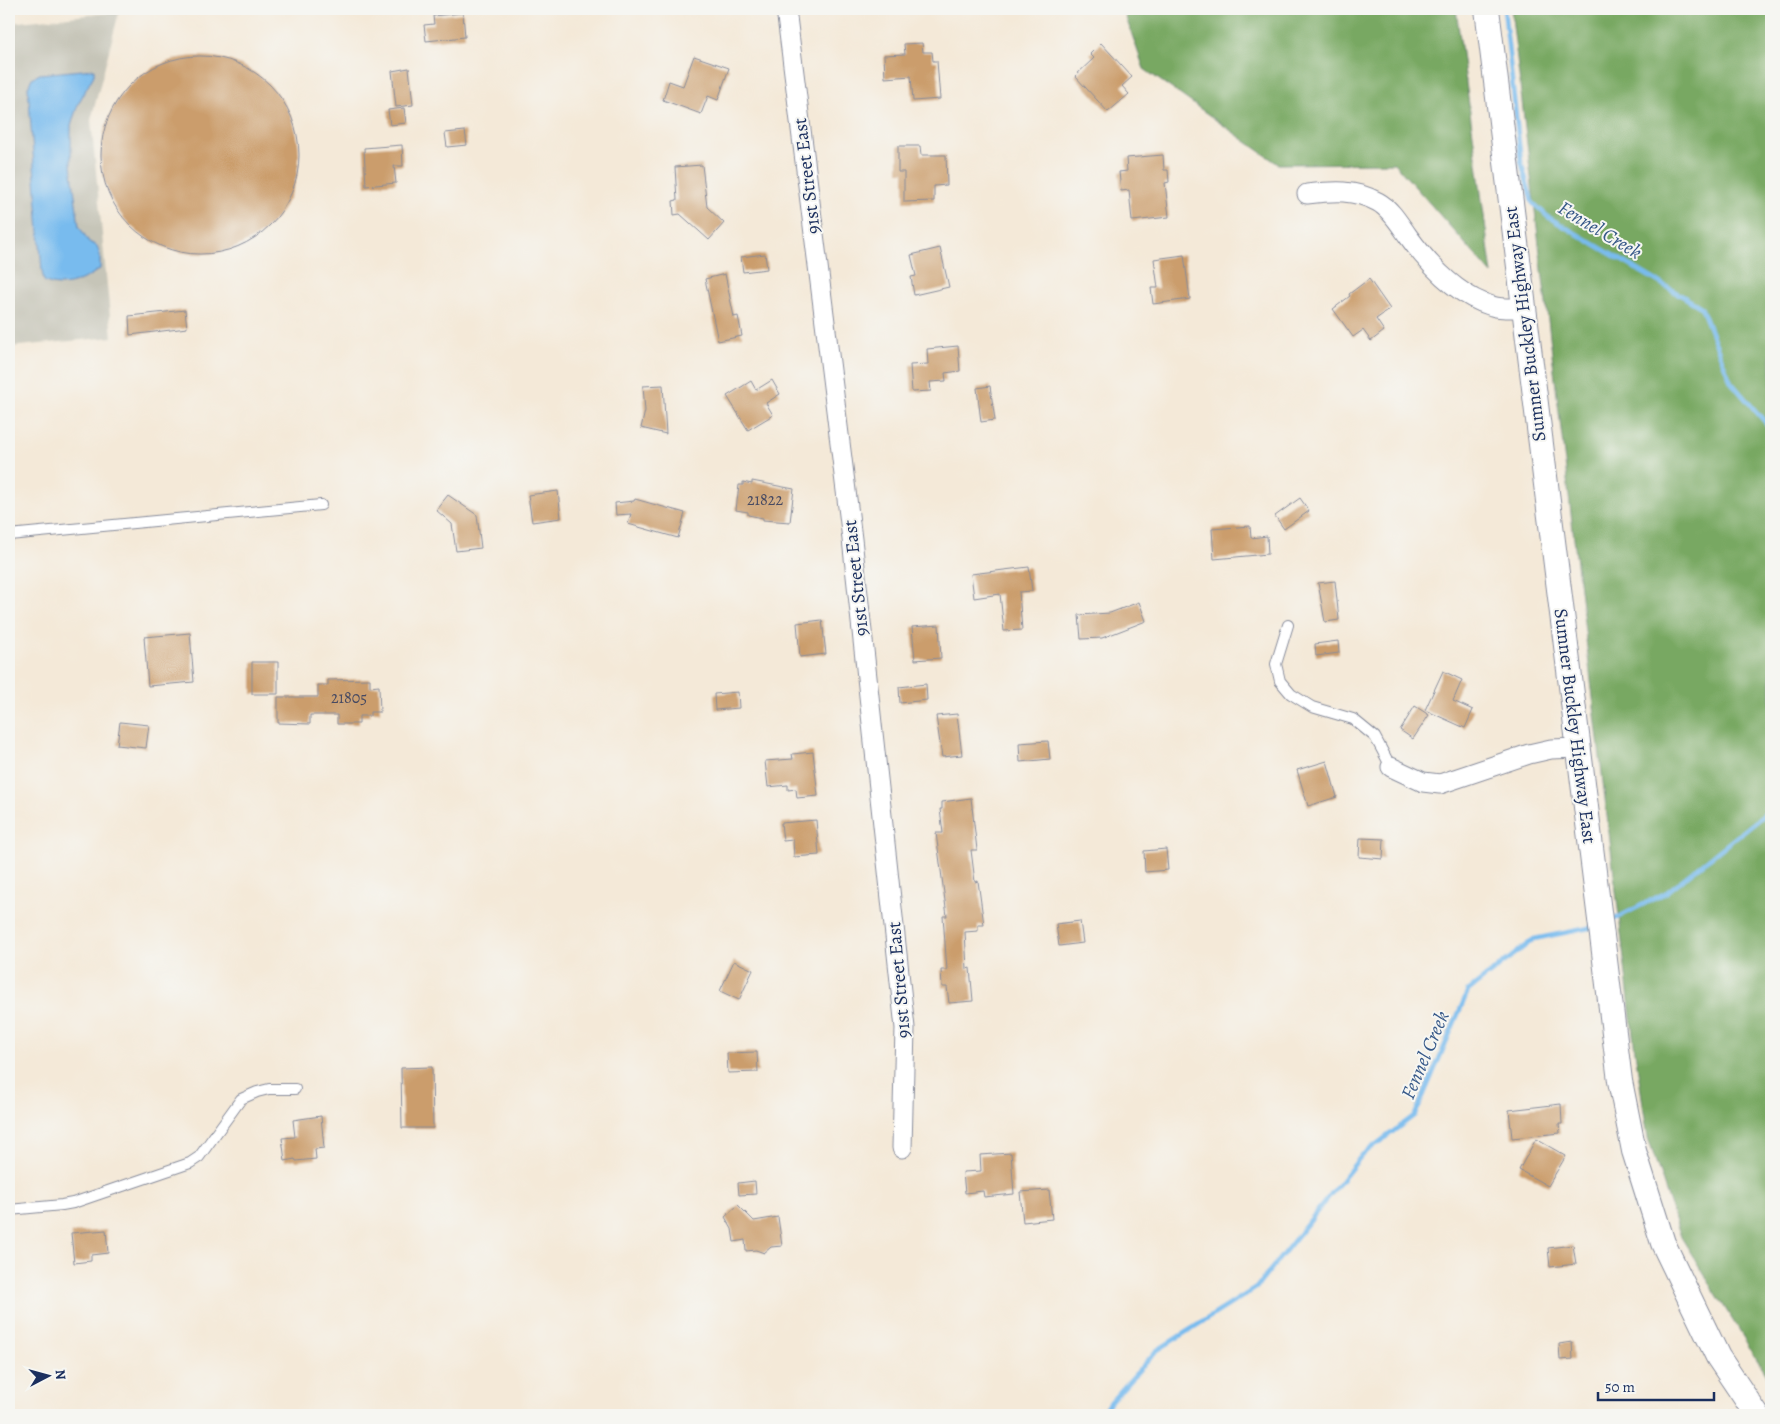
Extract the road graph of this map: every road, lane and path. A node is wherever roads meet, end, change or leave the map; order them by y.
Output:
1 (786, 9) edge
2 (1487, 9) edge
3 (1308, 194) dead end
4 (1523, 308) junction
5 (321, 505) dead end
6 (9, 535) edge
7 (1288, 625) dead end
8 (1578, 748) junction
9 (1391, 767) joint
10 (295, 1089) dead end
11 (902, 1148) dead end
12 (9, 1210) edge
13 (1757, 1415) edge

1 - 11 street, 91st Street East
2 - 4 street, Sumner Buckley Highway East
3 - 4 street
4 - 8 street, Sumner Buckley Highway East
5 - 6 lane
7 - 9 lane
8 - 9 street
8 - 13 street, Sumner Buckley Highway East
10 - 12 lane

